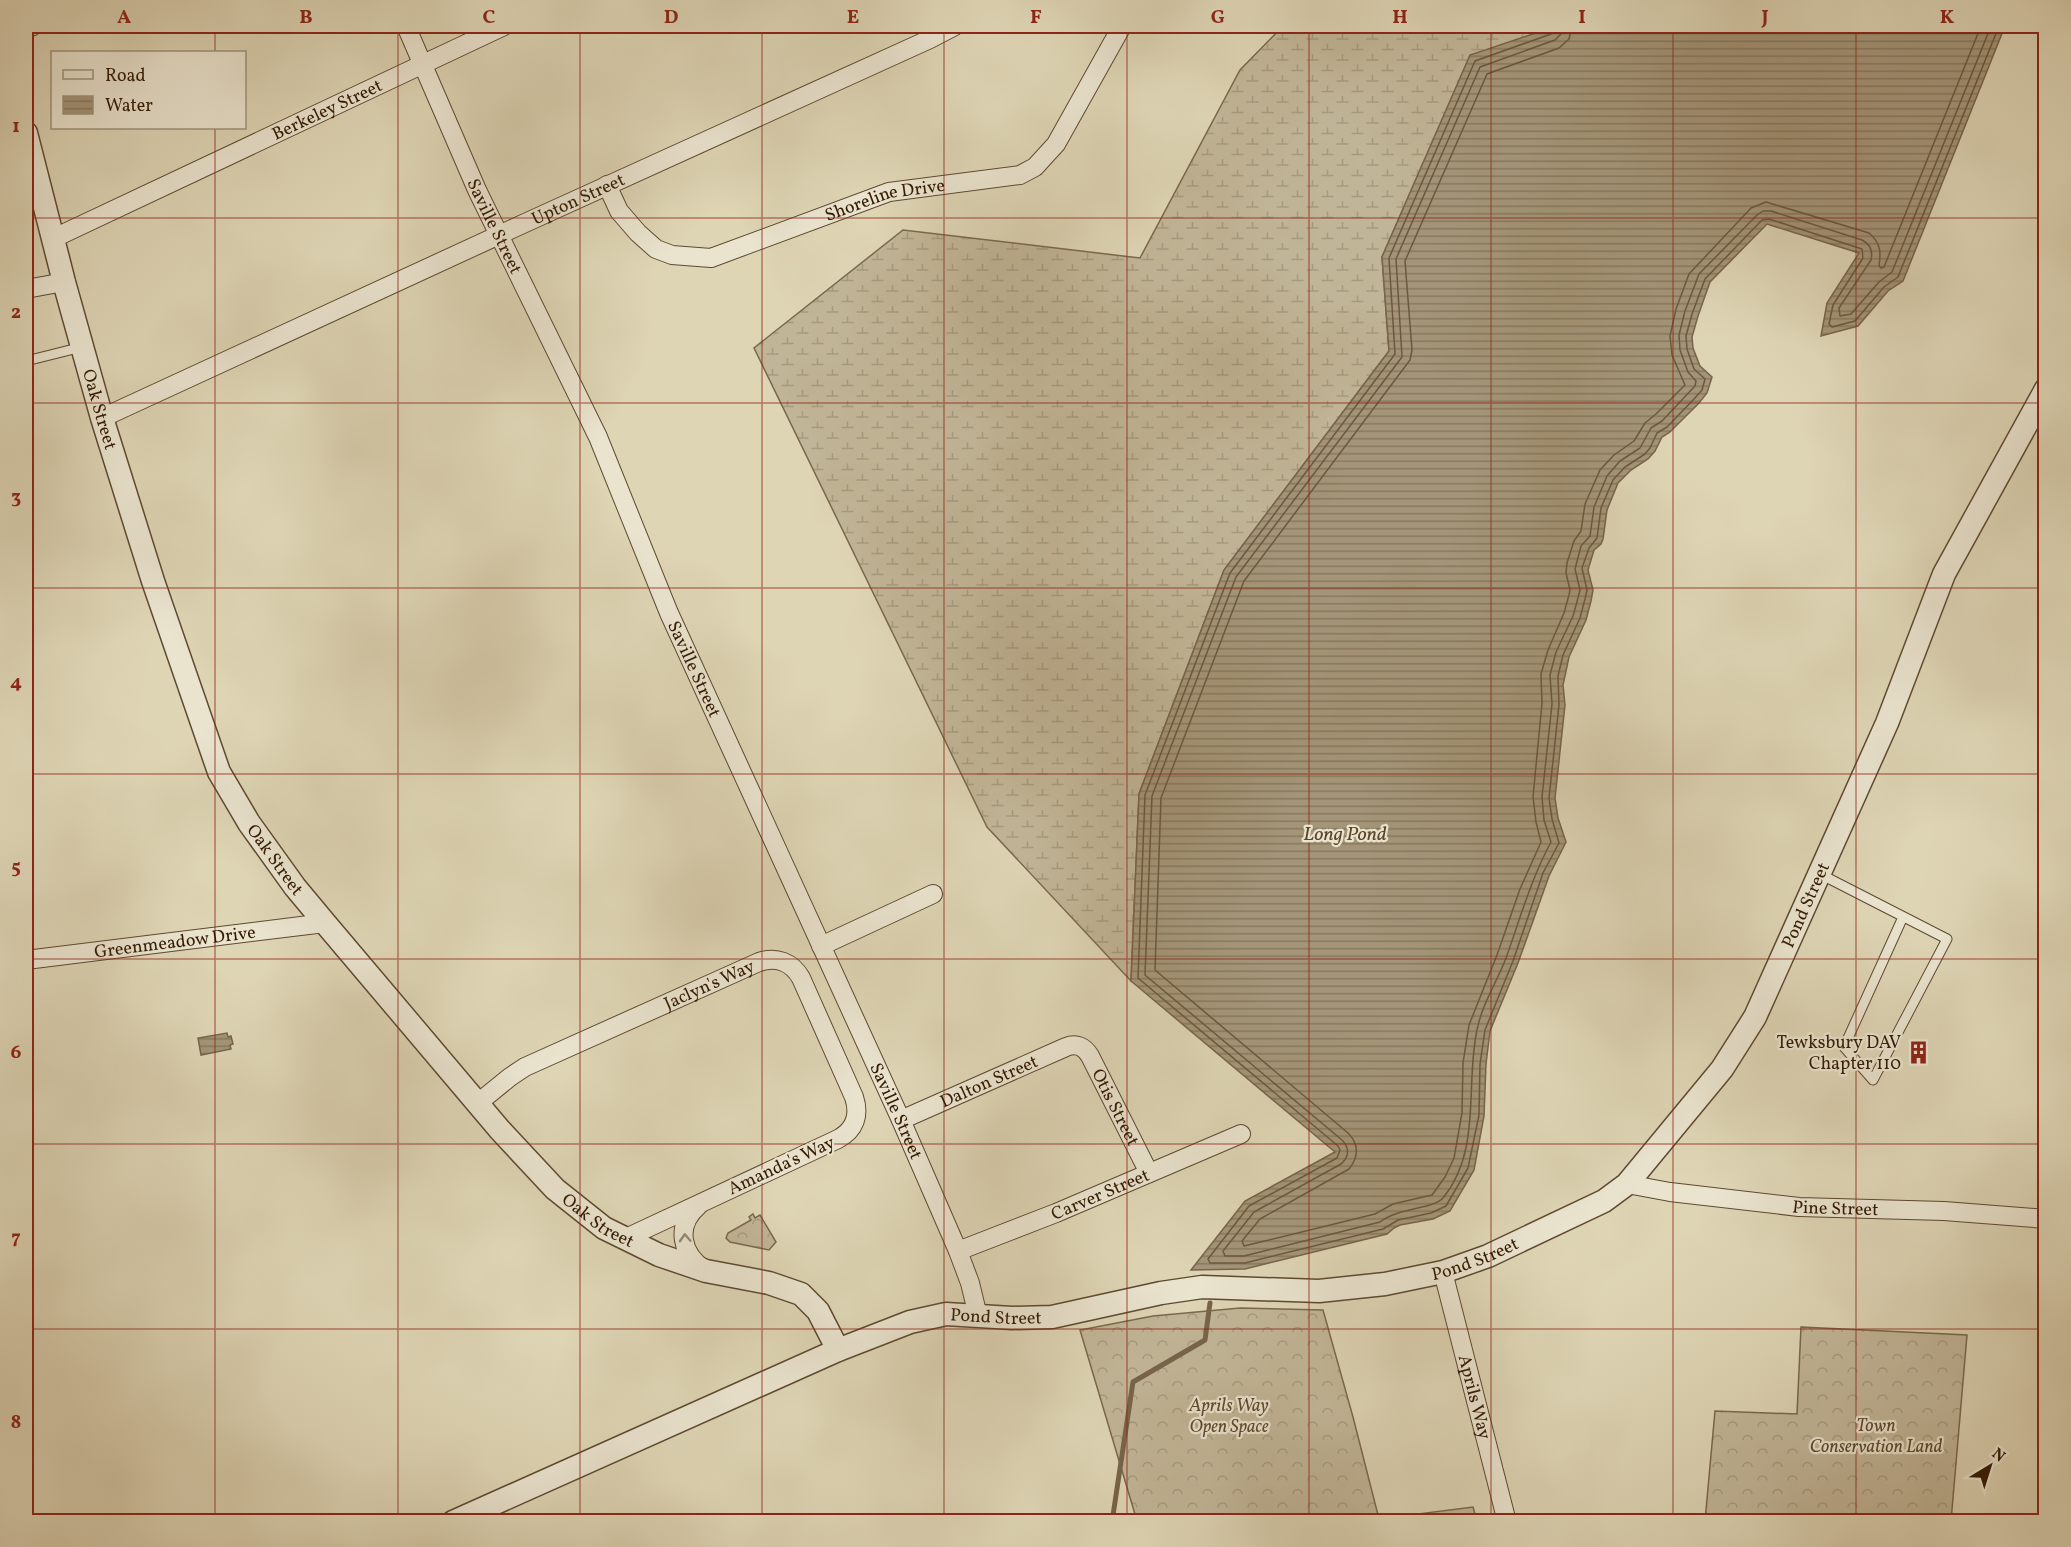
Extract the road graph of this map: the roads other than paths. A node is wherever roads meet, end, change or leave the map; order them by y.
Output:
1 (33, 26) edge
2 (406, 26) edge
3 (504, 26) edge
4 (955, 26) edge
5 (1122, 26) edge
6 (26, 29) edge
7 (423, 64) junction
8 (26, 133) edge
9 (608, 185) junction
10 (499, 235) junction
11 (52, 239) junction
12 (64, 282) junction
13 (26, 289) edge
14 (82, 347) junction
15 (26, 361) edge
16 (2046, 389) edge
17 (102, 418) junction
18 (1820, 874) junction
19 (933, 894) dead end
20 (1903, 917) junction
21 (325, 922) junction
22 (821, 946) junction
23 (26, 960) edge
24 (1078, 1045) joint
25 (478, 1103) junction
26 (901, 1119) junction
27 (855, 1122) joint
28 (1241, 1134) dead end
29 (1149, 1173) junction
30 (1627, 1184) junction
31 (702, 1202) junction
32 (2046, 1219) edge
33 (624, 1239) junction
34 (958, 1251) junction
35 (706, 1271) junction
36 (1443, 1272) junction
37 (978, 1316) junction
38 (838, 1350) junction
39 (453, 1521) edge
40 (1507, 1521) edge

1 - 6 street
2 - 7 street, Saville Street
3 - 7 street, Berkeley Street
4 - 9 street, Upton Street
5 - 9 street, Shoreline Drive
7 - 10 street, Saville Street
7 - 11 street, Berkeley Street
8 - 11 street, Oak Street
9 - 10 street, Upton Street
10 - 17 street, Upton Street
10 - 22 street, Saville Street
11 - 12 street, Oak Street
12 - 13 street
12 - 14 street, Oak Street
14 - 15 lane
14 - 17 street, Oak Street
16 - 18 street, Pond Street
17 - 21 street, Oak Street
18 - 20 lane
18 - 30 street, Pond Street
19 - 22 street
20 - 20 lane
21 - 23 street, Greenmeadow Drive
21 - 25 street, Oak Street
22 - 26 street, Saville Street
24 - 26 street, Dalton Street
24 - 29 street, Otis Street
25 - 27 street, Jaclyn's Way
25 - 33 street, Oak Street
26 - 34 street, Saville Street
27 - 31 street, Amanda's Way
28 - 29 street, Carver Street
29 - 34 street, Carver Street
30 - 32 street, Pine Street
30 - 36 street, Pond Street
31 - 33 street, Amanda's Way
35 -> 31 street, Amanda's Way
33 - 35 street, Oak Street
34 - 37 street, Saville Street
35 - 38 street, Oak Street
36 - 37 street, Pond Street
36 - 40 street, Aprils Way
37 - 38 street, Pond Street
38 - 39 street, Pond Street

